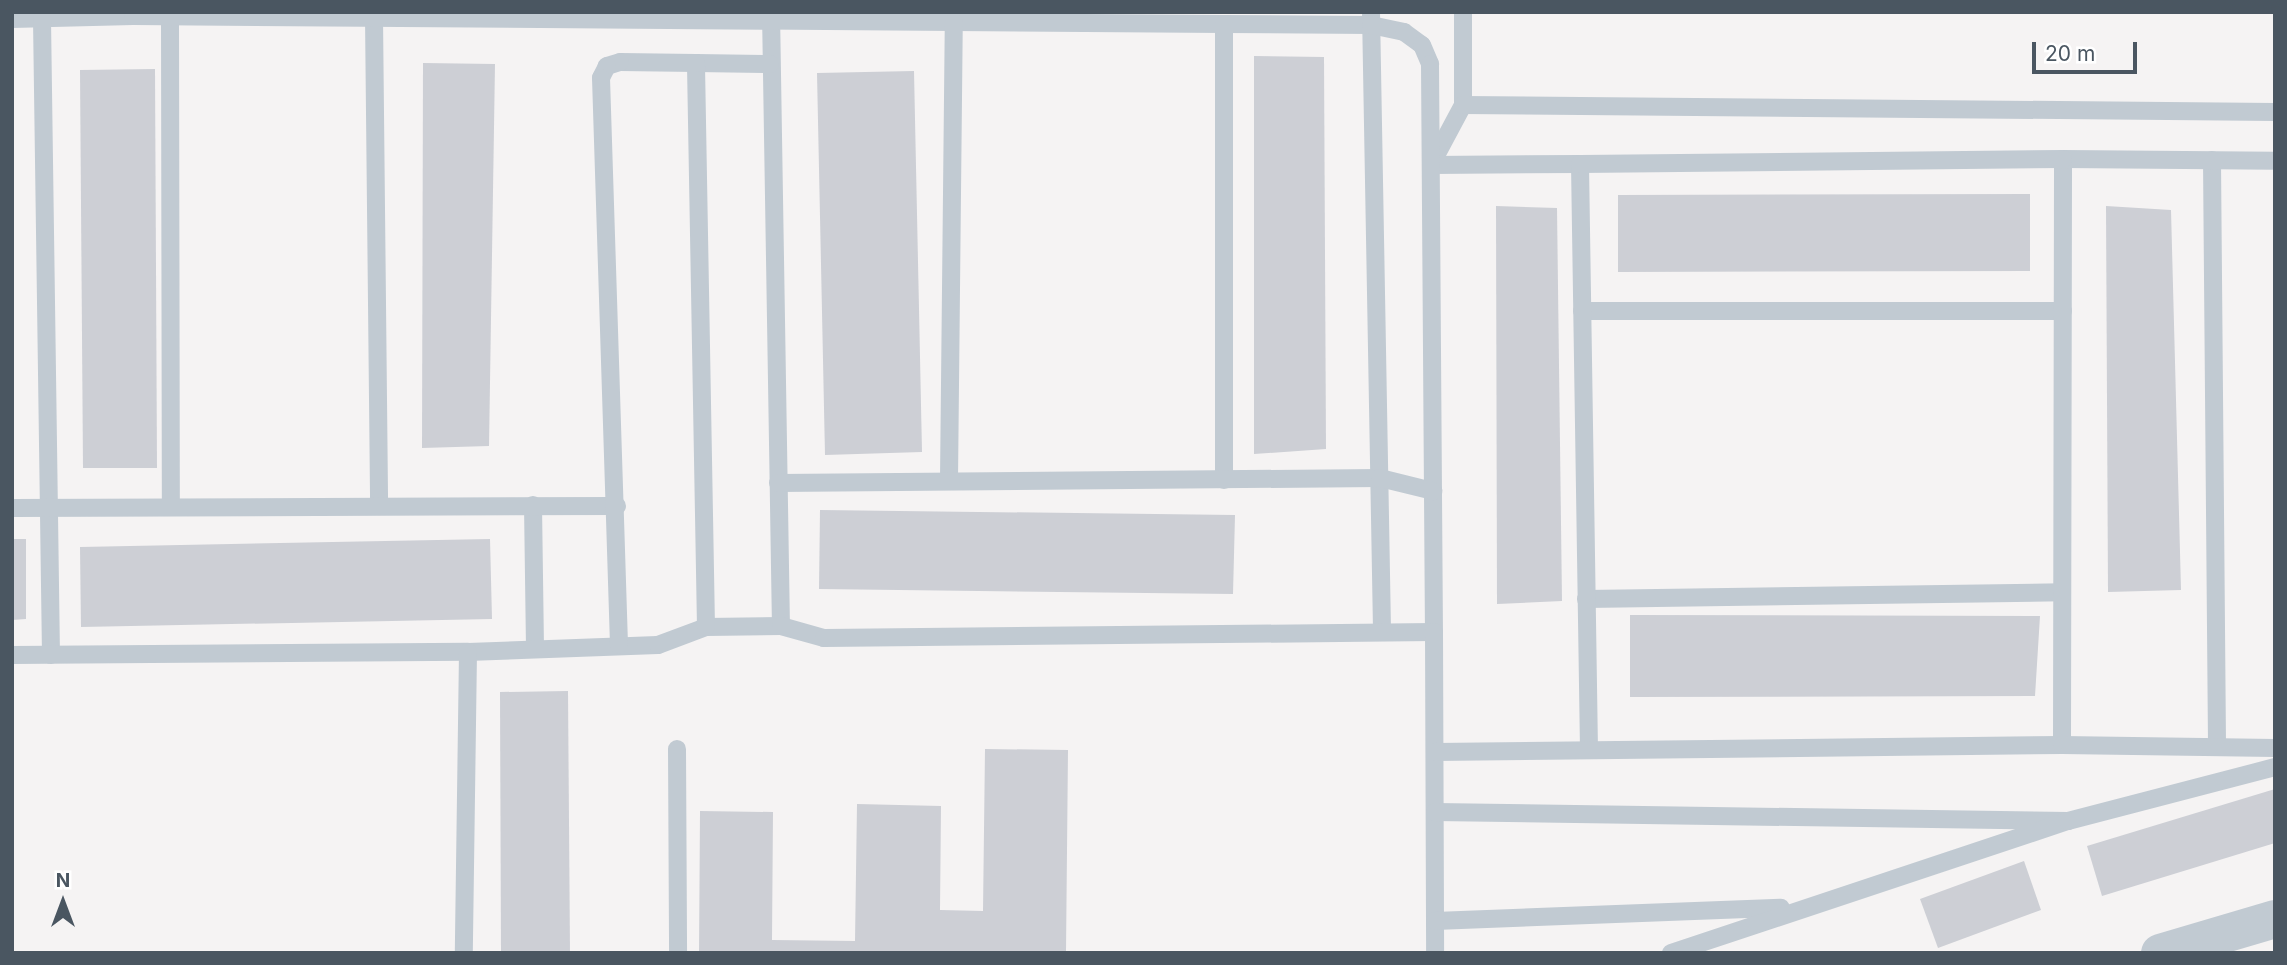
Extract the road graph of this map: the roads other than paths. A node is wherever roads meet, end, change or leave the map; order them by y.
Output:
1 (1462, 12) edge
2 (133, 14) edge
3 (652, 16) edge
4 (374, 17) junction
5 (771, 17) edge
6 (170, 18) junction
7 (12, 19) edge
8 (41, 19) junction
9 (1371, 19) edge
10 (954, 22) junction
11 (1224, 24) junction
12 (696, 63) junction
13 (770, 64) junction
14 (1463, 105) junction
15 (2275, 112) edge
16 (2063, 159) junction
17 (2212, 160) junction
18 (2275, 161) edge
19 (1431, 164) junction
20 (1580, 164) junction
21 (1582, 311) junction
22 (2063, 311) junction
23 (1380, 478) junction
24 (948, 480) junction
25 (1224, 480) junction
26 (778, 483) junction
27 (1433, 491) junction
28 (379, 505) junction
29 (533, 505) junction
30 (171, 506) junction
31 (617, 506) junction
32 (12, 508) edge
33 (48, 508) junction
34 (2062, 592) junction
35 (1586, 598) junction
36 (781, 626) junction
37 (706, 627) junction
38 (1382, 631) junction
39 (1434, 632) junction
40 (619, 645) junction
41 (535, 649) junction
42 (468, 652) junction
43 (12, 655) edge
44 (51, 655) junction
45 (2062, 744) junction
46 (2217, 747) junction
47 (2275, 748) edge
48 (677, 749) dead end
49 (1589, 750) junction
50 (1435, 751) junction
51 (2275, 768) edge
52 (1435, 812) junction
53 (2068, 821) junction
54 (1800, 907) junction
55 (2275, 919) edge
56 (1435, 921) junction
57 (464, 953) edge
58 (678, 953) edge
59 (1435, 953) edge
60 (1671, 953) edge
61 (2160, 953) edge

1 - 14 lane
2 - 6 lane
2 - 8 lane
3 - 4 lane
3 - 5 lane
4 - 6 lane
4 - 28 lane
5 - 10 lane
5 - 13 lane
6 - 30 lane
7 - 8 lane
8 - 33 lane
9 - 11 lane
9 - 19 lane
9 - 23 lane
10 - 11 lane
10 - 24 lane
11 - 25 lane
12 - 13 lane
12 - 31 lane
12 - 37 lane
13 - 26 lane
14 - 15 lane
14 - 19 lane
16 - 17 lane
16 - 20 lane
16 - 22 lane
17 - 18 lane
17 - 46 lane
19 - 20 lane
19 - 27 lane
20 - 21 lane
21 - 22 lane
21 - 35 lane
22 - 34 lane
23 - 25 lane
23 - 27 lane
23 - 38 lane
24 - 25 lane
24 - 26 lane
26 - 36 lane
27 - 39 lane
28 - 29 lane
28 - 30 lane
29 - 31 lane
29 - 41 lane
30 - 33 lane
31 - 40 lane
32 - 33 lane
33 - 44 lane
34 - 35 lane
34 - 45 lane
35 - 49 lane
36 - 37 lane
36 - 38 lane
37 - 40 lane
38 - 39 lane
39 - 50 lane
40 - 41 lane
41 - 42 lane
42 - 44 lane
42 - 57 lane
43 - 44 lane
45 - 46 lane
45 - 49 lane
46 - 47 lane
48 - 58 lane
49 - 50 lane
50 - 52 lane
51 - 53 lane
52 - 53 lane
52 - 56 lane
53 - 54 lane
54 - 56 lane
54 - 60 lane
55 - 61 street
56 - 59 lane

